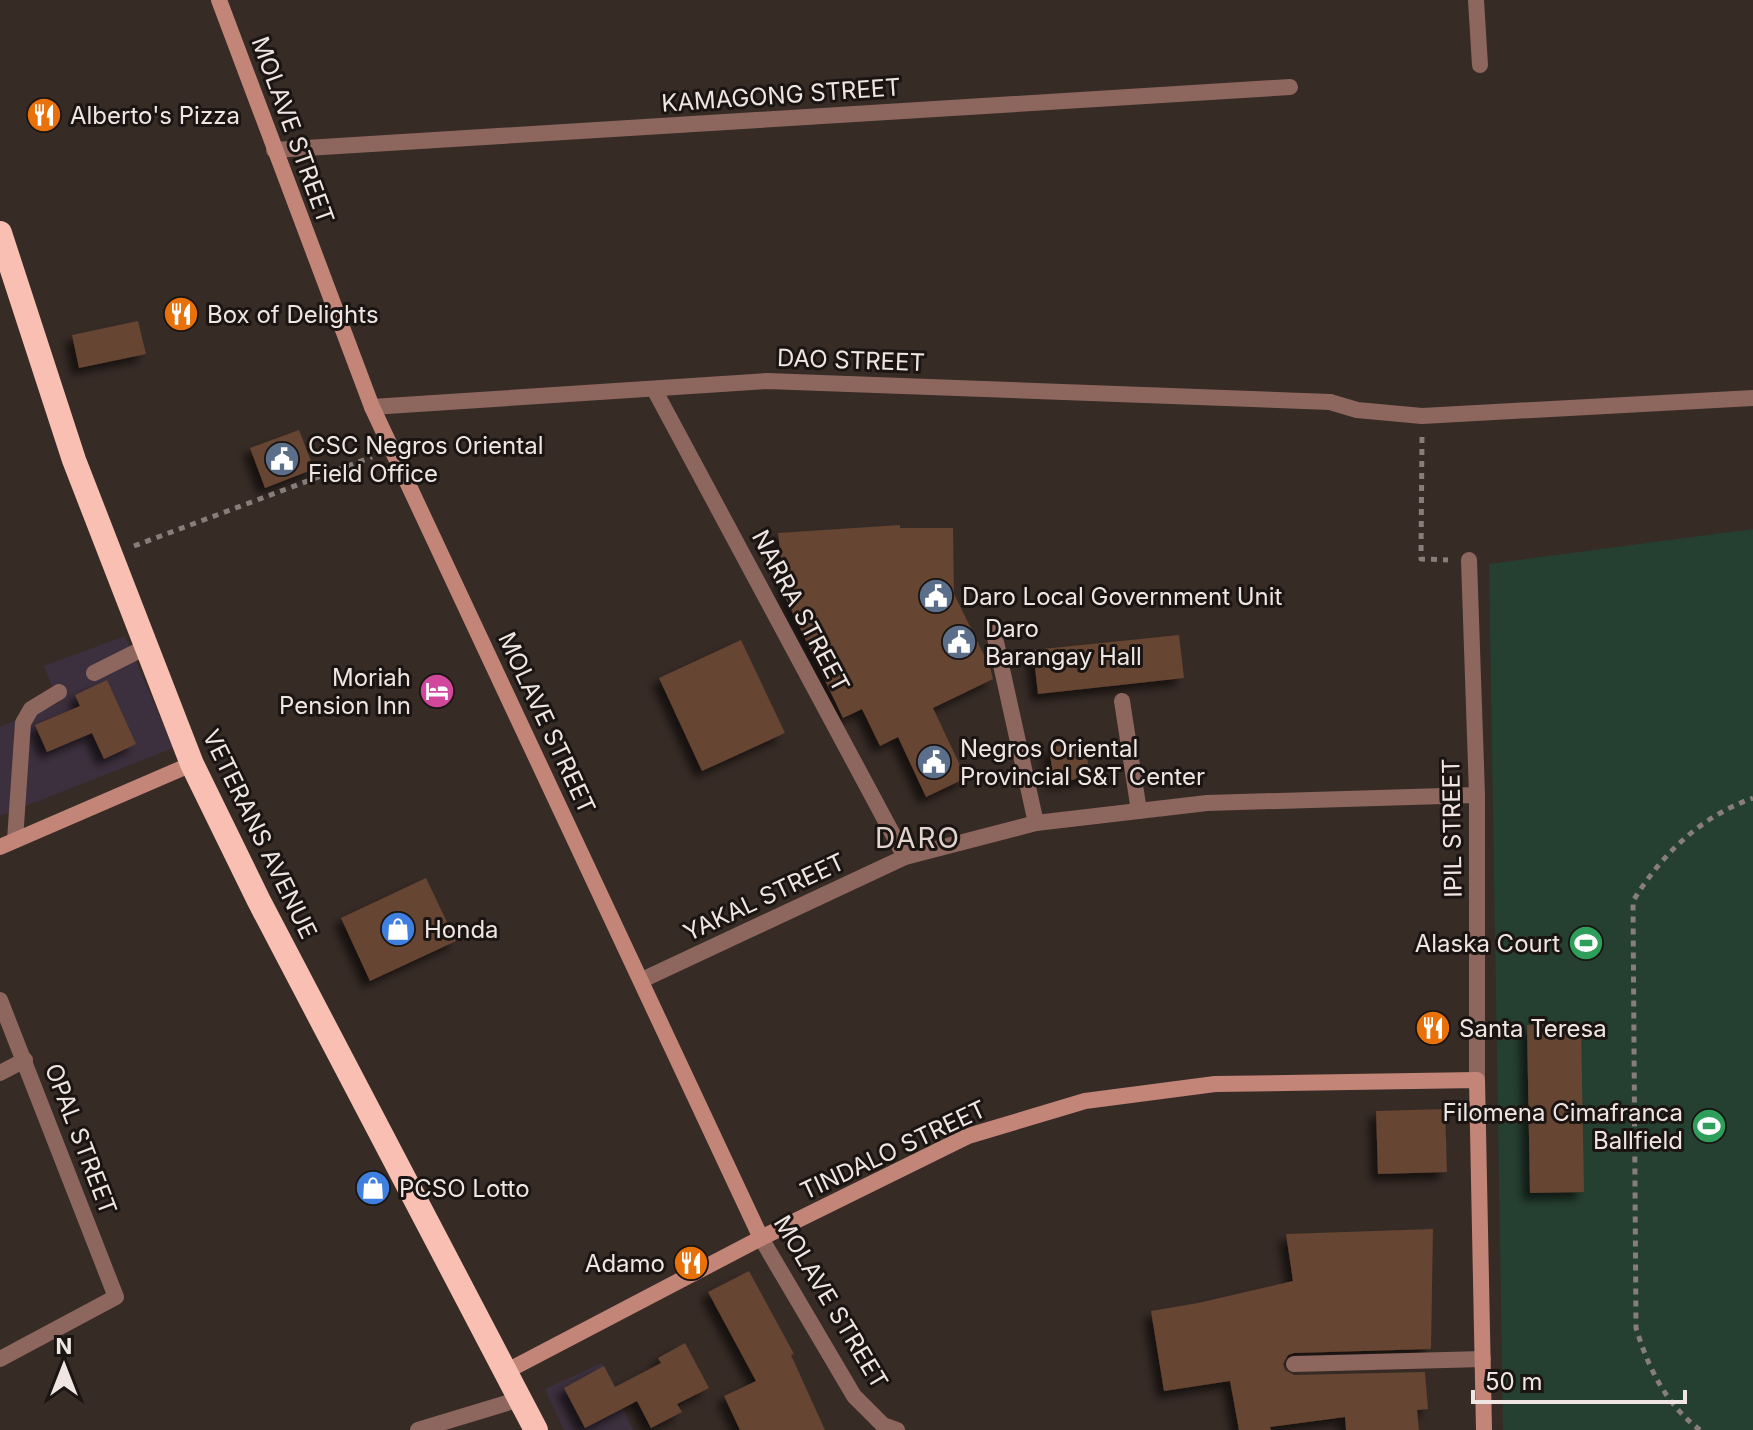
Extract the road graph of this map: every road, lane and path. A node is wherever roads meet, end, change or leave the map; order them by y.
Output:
1 (219, 0) edge
2 (1476, 0) edge
3 (1480, 65) dead end
4 (1290, 87) dead end
5 (274, 150) junction
6 (0, 233) edge
7 (654, 389) junction
8 (1753, 398) edge
9 (372, 407) junction
10 (1422, 416) junction
11 (391, 449) junction
12 (111, 555) junction
13 (1469, 560) joint
14 (994, 633) dead end
15 (146, 647) junction
16 (94, 673) dead end
17 (59, 692) dead end
18 (1122, 701) dead end
19 (192, 764) junction
20 (1477, 795) junction
21 (1753, 798) edge
22 (1139, 811) junction
23 (1036, 823) junction
24 (8, 844) edge
25 (905, 857) junction
26 (642, 980) junction
27 (0, 1000) edge
28 (25, 1060) junction
29 (0, 1073) edge
30 (1477, 1080) junction
31 (761, 1238) junction
32 (0, 1359) edge
33 (1483, 1359) junction
34 (1294, 1364) dead end
35 (505, 1372) junction
36 (520, 1399) junction
37 (418, 1430) edge
38 (536, 1430) edge
39 (897, 1430) edge
40 (1484, 1430) edge
41 (1700, 1430) edge

1 - 5 street, MOLAVE STREET
2 - 3 street
4 - 5 street, KAMAGONG STREET
5 - 9 street, MOLAVE STREET
6 - 12 highway, VETERANS AVENUE
7 - 9 street, DAO STREET
7 - 10 street, DAO STREET
7 - 25 street, NARRA STREET
8 - 10 street, DAO STREET
9 - 11 street, MOLAVE STREET
10 - 13 path
11 - 12 path
11 - 26 street, MOLAVE STREET
12 - 15 highway, VETERANS AVENUE
13 - 20 street, IPIL STREET
14 - 23 street
15 - 16 street
15 - 19 highway, VETERANS AVENUE
17 - 24 street
18 - 22 street
19 - 24 street
19 - 35 highway, VETERANS AVENUE
20 - 22 street, YAKAL STREET
20 - 30 street, IPIL STREET
21 - 41 path
22 - 23 street, YAKAL STREET
23 - 25 street, YAKAL STREET
25 - 26 street, YAKAL STREET
26 - 31 street, MOLAVE STREET
27 - 28 street, OPAL STREET
28 - 29 street
28 - 32 street, OPAL STREET
30 - 31 street, TINDALO STREET
30 - 33 street, IPIL STREET
31 - 35 street, TINDALO STREET
31 - 39 street, MOLAVE STREET
33 - 34 street
33 - 40 street, IPIL STREET
35 - 36 highway, VETERANS AVENUE
36 - 37 street
36 - 38 highway, VETERANS AVENUE

